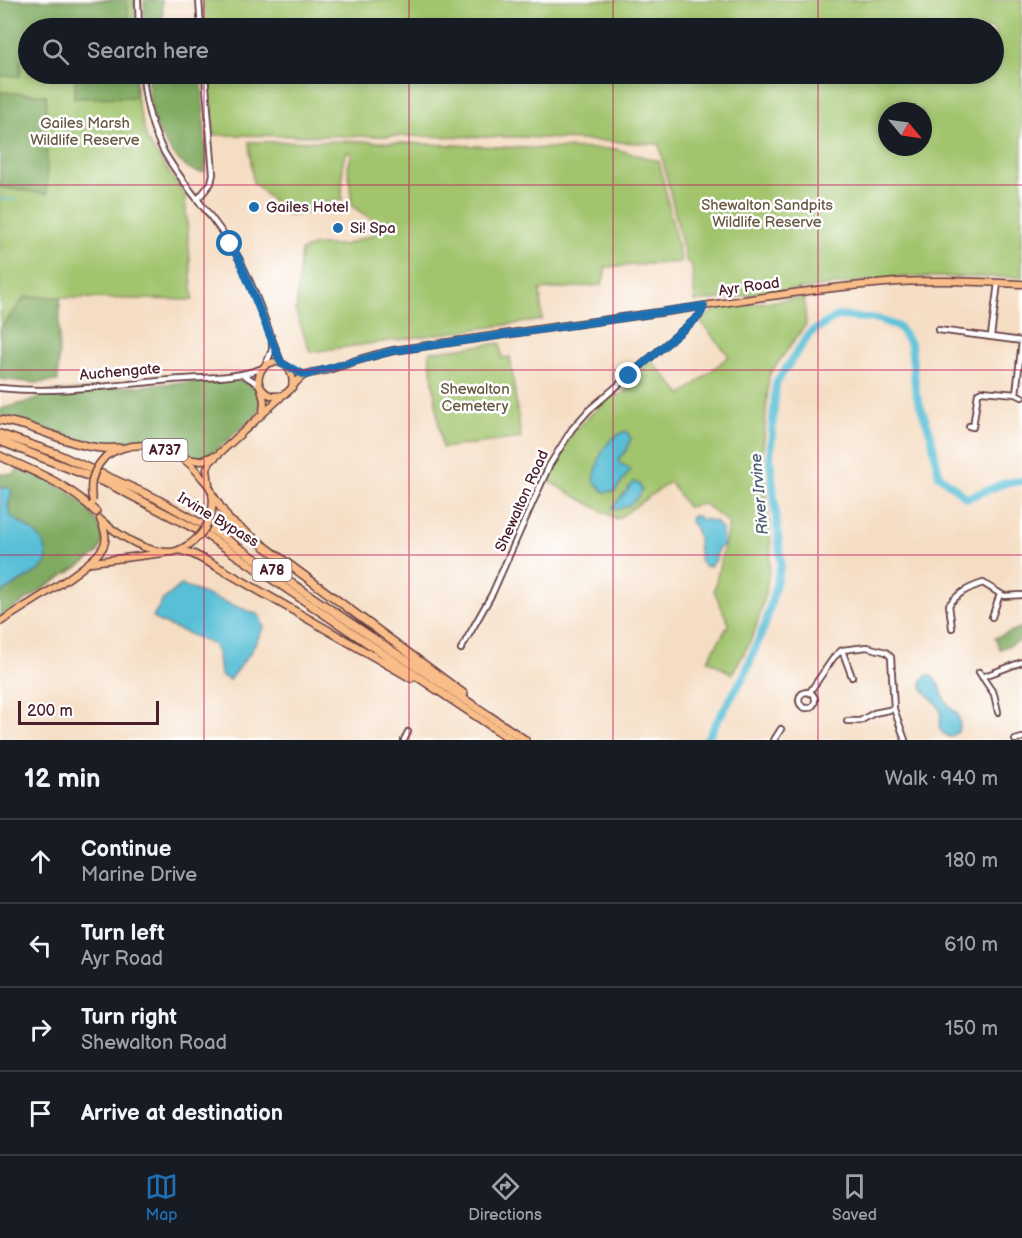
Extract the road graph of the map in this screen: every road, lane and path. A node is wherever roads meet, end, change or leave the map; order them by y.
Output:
1 (138, 0) edge
2 (199, 0) edge
3 (139, 18) edge
4 (200, 18) edge
5 (144, 84) edge
6 (206, 84) edge
7 (198, 199) junction
8 (998, 283) junction
9 (1022, 284) edge
10 (704, 306) junction
11 (938, 330) dead end
12 (991, 336) junction
13 (272, 340) junction
14 (1022, 341) edge
15 (283, 364) junction
16 (264, 367) junction
17 (242, 374) junction
18 (305, 375) junction
19 (260, 386) junction
20 (292, 387) junction
21 (0, 388) edge
22 (1016, 394) junction
23 (283, 395) junction
24 (1022, 396) edge
25 (263, 412) junction
26 (0, 420) edge
27 (969, 426) dead end
28 (0, 434) edge
29 (0, 441) edge
30 (118, 448) junction
31 (216, 455) junction
32 (0, 456) edge
33 (182, 458) junction
34 (212, 493) junction
35 (98, 515) junction
36 (180, 550) junction
37 (168, 552) junction
38 (92, 562) junction
39 (1000, 594) junction
40 (1022, 595) edge
41 (992, 617) dead end
42 (0, 622) edge
43 (952, 628) dead end
44 (461, 649) dead end
45 (842, 650) junction
46 (1022, 662) edge
47 (979, 672) dead end
48 (852, 677) dead end
49 (982, 677) junction
50 (809, 693) dead end
51 (894, 709) junction
52 (465, 710) junction
53 (998, 712) dead end
54 (847, 720) dead end
55 (781, 729) dead end
56 (512, 731) junction
57 (408, 732) dead end
58 (1022, 738) edge
59 (404, 740) edge
60 (513, 740) edge
61 (525, 740) edge
62 (774, 740) edge
63 (904, 740) edge
64 (1015, 740) edge

1 - 3 street
2 - 4 street
5 - 7 street
6 - 7 street
7 - 13 street
8 - 9 main road, Ayr Road
8 - 10 main road, Ayr Road
8 - 12 street
10 - 18 main road, Ayr Road
10 - 44 street, Shewalton Road
11 - 12 street
12 - 14 street
13 - 15 street
13 - 16 street
14 - 22 street
15 - 16 main road
15 - 18 main road
15 - 20 main road
16 - 17 street, Auchengate
16 - 19 main road
17 - 19 street
17 - 21 street, Auchengate
18 - 20 main road, Ayr Road
19 - 23 main road
19 - 25 main road
20 - 23 main road
22 - 24 street
22 - 27 street
23 - 25 main road
25 - 31 main road
26 - 30 highway
28 - 56 highway, Irvine Bypass / A78
29 - 52 highway, Irvine Bypass / A78
30 - 33 main road, A737
30 - 35 main road, A737, bridge
31 - 33 main road, A737
31 - 34 main road, A737
32 - 35 highway
33 - 34 main road, A737
34 - 36 main road, A737, bridge
34 - 56 highway
35 - 37 main road, A737
35 - 38 main road
36 - 37 main road, A737
36 - 52 highway
37 - 38 main road
38 - 42 main road
39 - 40 street
39 - 41 street
39 - 43 street
45 - 48 street
45 - 50 street
45 - 51 street
46 - 49 street
47 - 49 street
49 - 53 street
51 - 54 street
51 - 63 street
52 - 60 highway, Irvine Bypass / A78
55 - 62 street
56 - 61 highway, Irvine Bypass / A78
57 - 59 street
58 - 64 street

